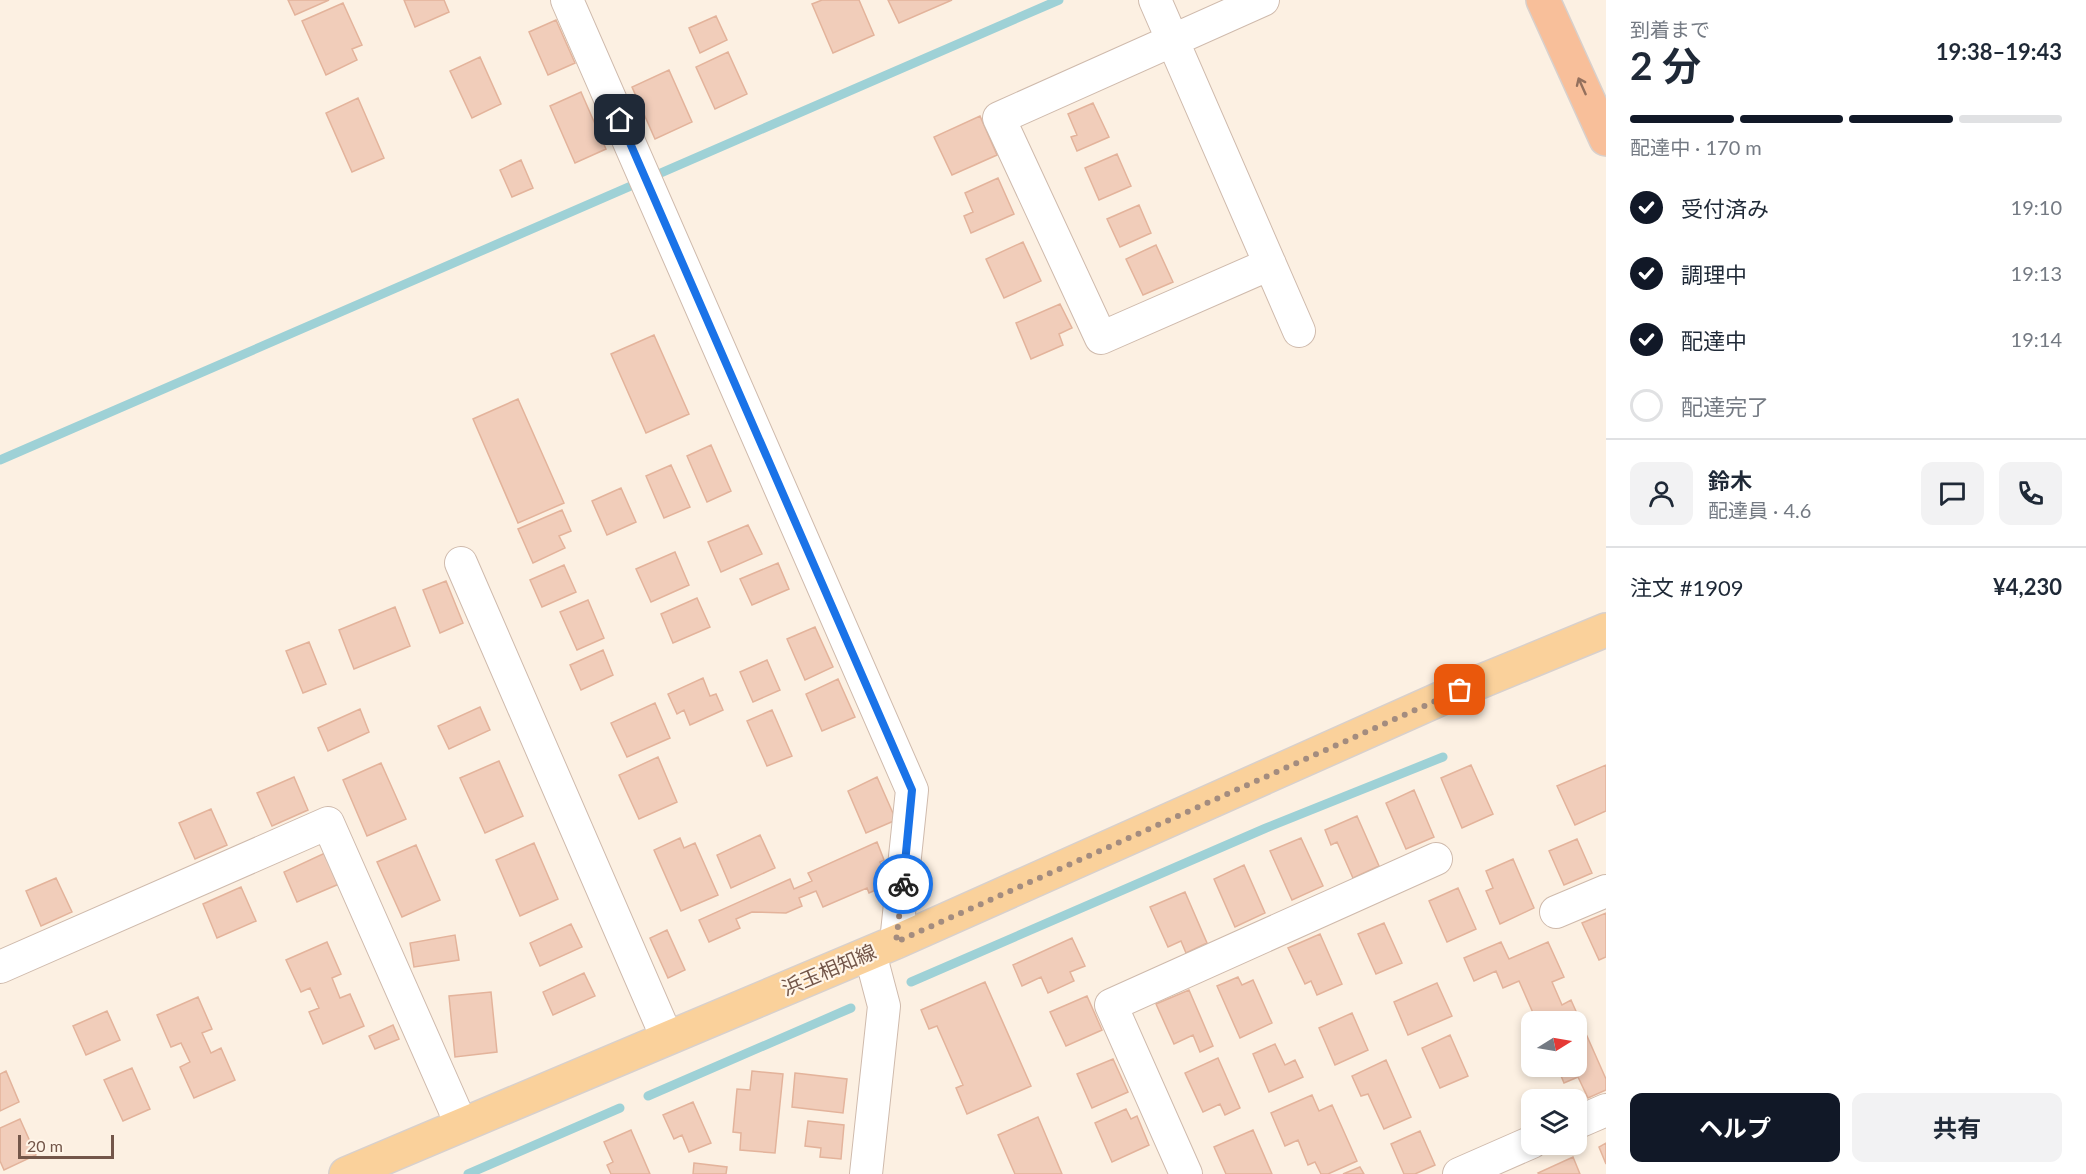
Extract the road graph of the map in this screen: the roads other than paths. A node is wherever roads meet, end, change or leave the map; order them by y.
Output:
1 (567, 0) edge
2 (1155, 0) edge
3 (1263, 0) edge
4 (1543, 0) edge
5 (1172, 40) junction
6 (1606, 139) edge
7 (1270, 264) junction
8 (1299, 331) dead end
9 (461, 563) dead end
10 (1606, 630) edge
11 (1436, 859) dead end
12 (1606, 891) edge
13 (1556, 912) dead end
14 (883, 947) junction
15 (0, 968) edge
16 (667, 1038) junction
17 (1606, 1110) edge
18 (1587, 1118) edge
19 (461, 1124) junction
20 (1521, 1147) edge
21 (346, 1174) edge
22 (866, 1174) edge
23 (1186, 1174) edge
24 (1459, 1174) edge

1 - 14 street
2 - 5 street
3 - 5 street
6 -> 4 highway
5 - 7 street
5 - 7 street
7 - 8 street
9 - 16 street
10 - 14 main road, 浜玉相知線
11 - 23 street
12 - 13 street
14 - 16 main road, 浜玉相知線
14 - 22 street
15 - 19 street
16 - 19 main road, 浜玉相知線
17 - 18 street
19 - 21 main road, 浜玉相知線
20 - 24 street

